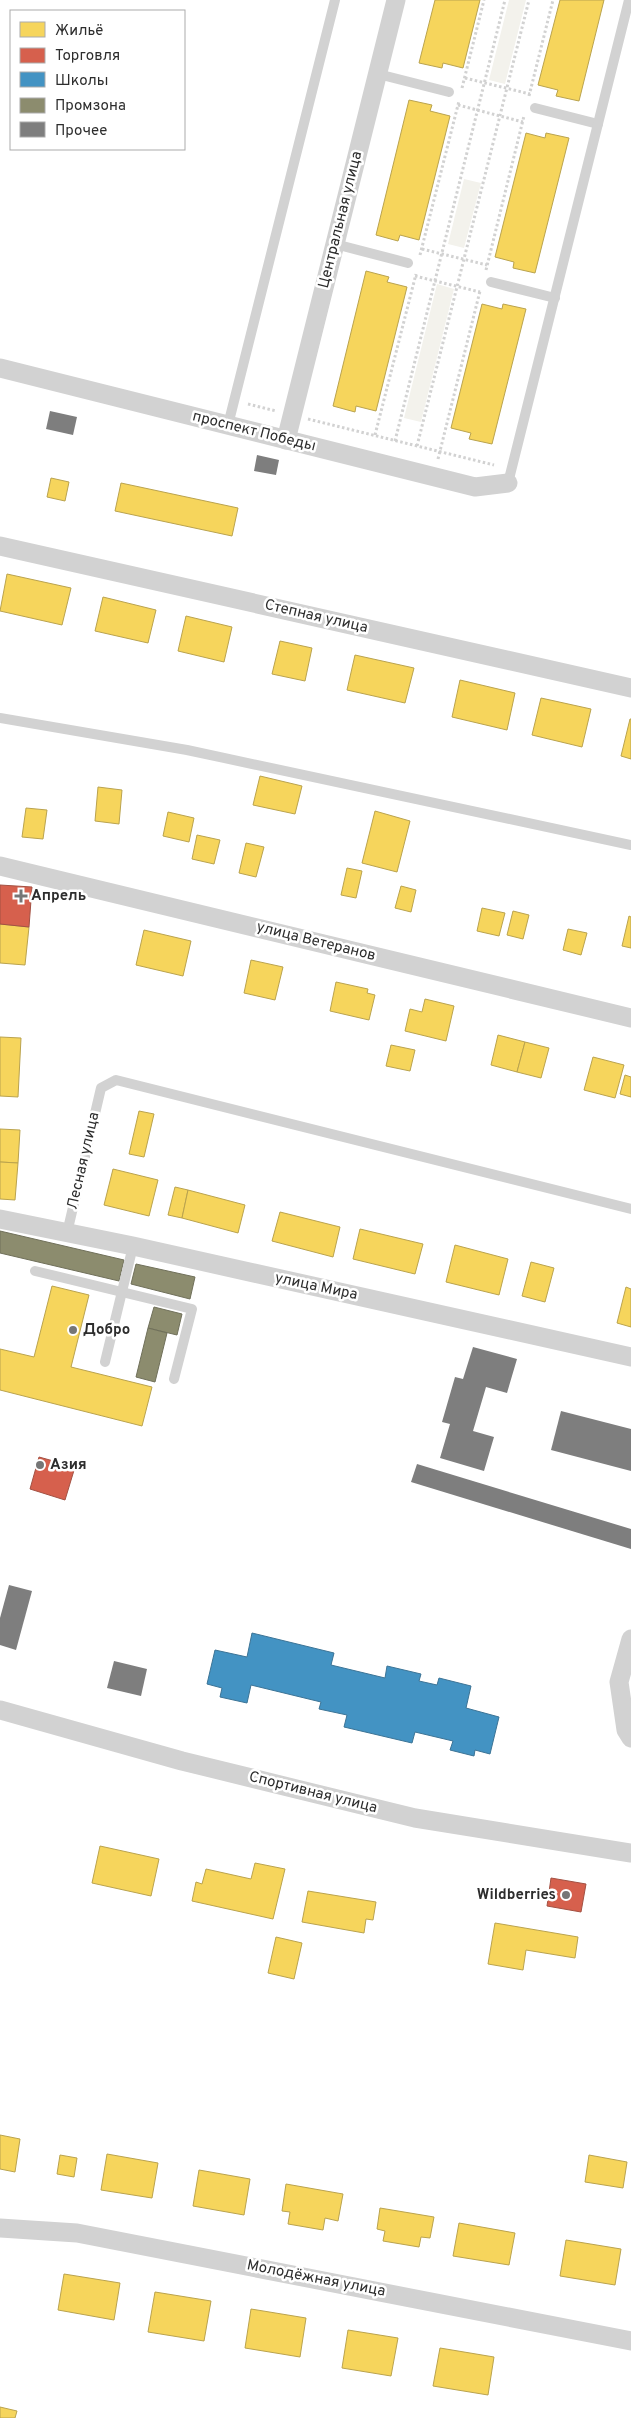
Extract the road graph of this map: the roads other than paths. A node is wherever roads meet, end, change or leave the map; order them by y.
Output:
1 (335, 0) edge
2 (396, 0) edge
3 (629, 0) edge
4 (378, 74) junction
5 (449, 92) dead end
6 (532, 104) road end
7 (598, 124) junction
8 (335, 244) junction
9 (408, 263) dead end
10 (487, 284) road end
11 (555, 298) junction
12 (0, 368) edge
13 (228, 425) junction
14 (286, 440) junction
15 (510, 476) joint
16 (0, 546) edge
17 (631, 688) edge
18 (0, 718) edge
19 (631, 845) edge
20 (0, 866) edge
21 (631, 1018) edge
22 (631, 1209) edge
23 (0, 1220) edge
24 (67, 1233) junction
25 (133, 1246) junction
26 (35, 1271) dead end
27 (122, 1292) junction
28 (631, 1357) edge
29 (105, 1362) dead end
30 (174, 1379) dead end
31 (631, 1640) edge
32 (0, 1710) edge
33 (631, 1738) edge
34 (631, 1853) edge
35 (0, 2228) edge
36 (631, 2341) edge

1 - 13 lane
2 - 4 street, Центральная улица
3 - 7 lane
4 - 5 lane
4 - 8 street, Центральная улица
6 - 7 lane
7 - 11 lane
8 - 9 lane
8 - 14 street, Центральная улица
10 - 11 lane
11 - 15 lane
12 - 13 street, проспект Победы
13 - 14 street, проспект Победы
14 - 15 street, проспект Победы
16 - 17 street, Степная улица
18 - 19 lane
20 - 21 street, улица Ветеранов
22 - 24 lane, Лесная улица
23 - 24 street, улица Мира
24 - 25 street, улица Мира
25 - 27 lane
25 - 28 street, улица Мира
26 - 27 lane
27 - 29 lane
27 - 30 lane
31 - 33 street
32 - 34 street, Спортивная улица
35 - 36 street, Молодёжная улица

